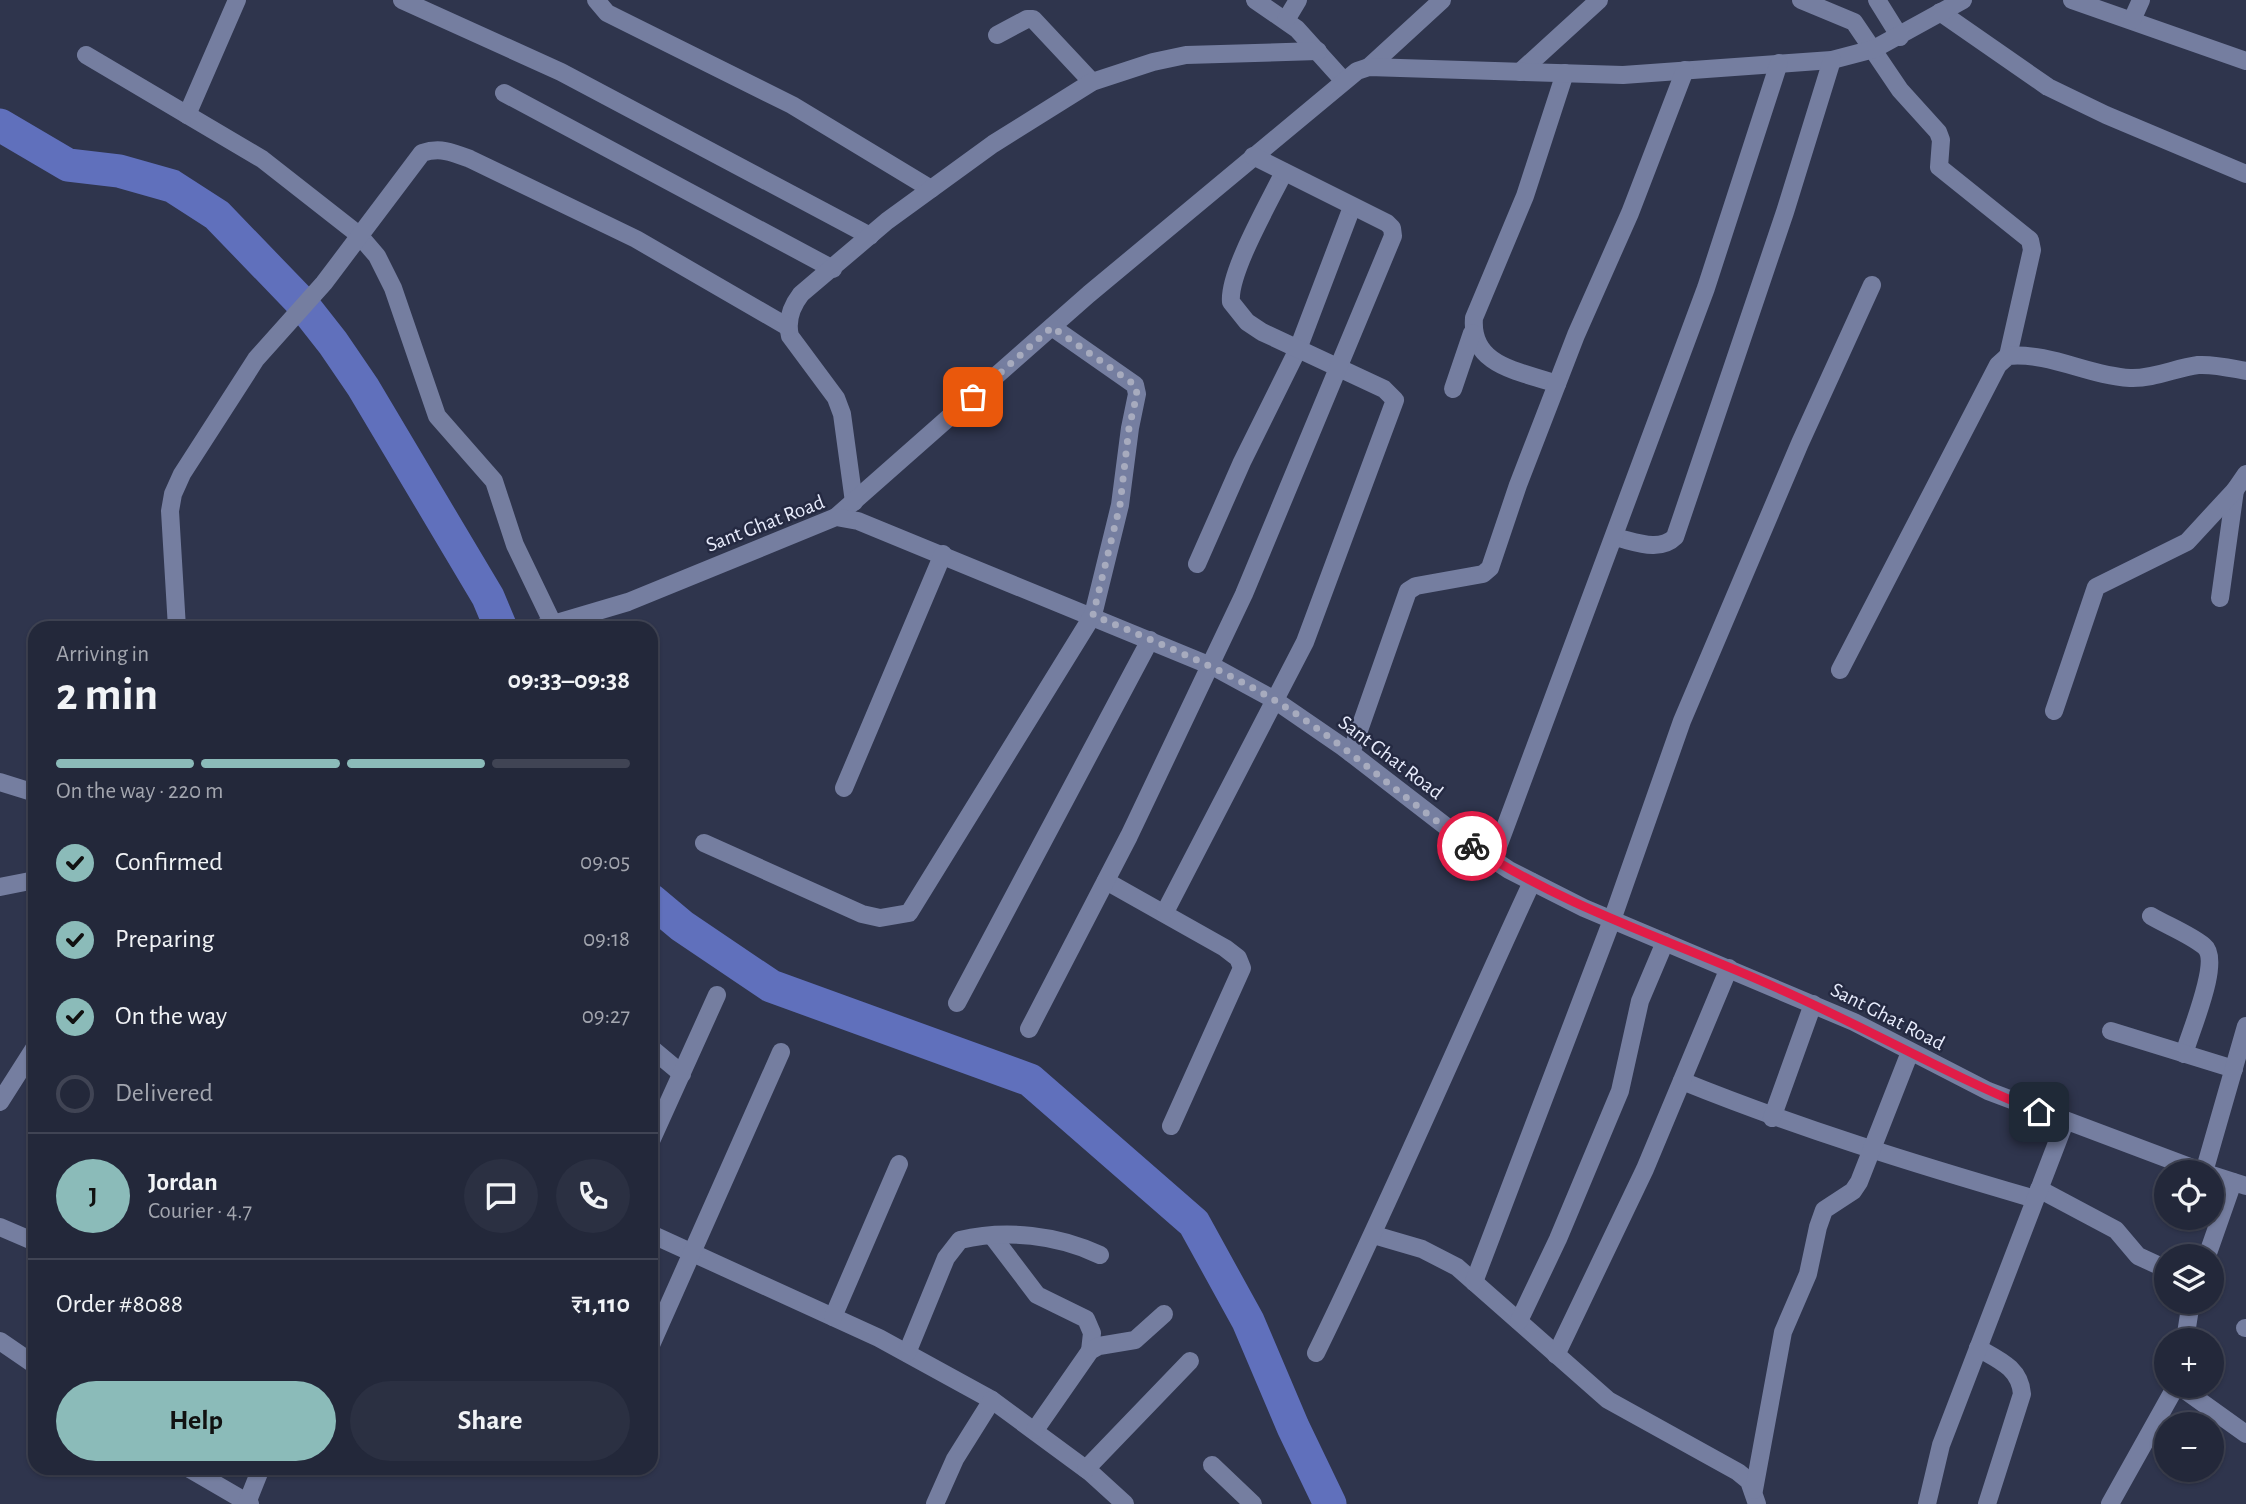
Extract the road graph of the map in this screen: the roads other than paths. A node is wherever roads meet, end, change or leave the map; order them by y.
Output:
1 (237, 0) edge
2 (402, 0) edge
3 (596, 0) edge
4 (1298, 0) edge
5 (1442, 0) edge
6 (1599, 0) edge
7 (1801, 0) edge
8 (1877, 0) edge
9 (2072, 0) edge
10 (2141, 0) edge
11 (1259, 1) edge
12 (1949, 5) edge
13 (1286, 20) junction
14 (2132, 20) junction
15 (997, 35) dead end
16 (1899, 37) junction
17 (1874, 49) junction
18 (1318, 51) junction
19 (86, 55) dead end
20 (1832, 60) junction
21 (2246, 61) edge
22 (1779, 63) junction
23 (1369, 67) junction
24 (1685, 70) junction
25 (1520, 72) junction
26 (1565, 73) junction
27 (1343, 80) junction
28 (1092, 82) junction
29 (505, 93) dead end
30 (187, 115) junction
31 (1253, 156) junction
32 (1284, 172) junction
33 (2246, 174) edge
34 (931, 189) junction
35 (1352, 207) junction
36 (359, 235) junction
37 (870, 236) junction
38 (833, 270) junction
39 (1872, 285) dead end
40 (788, 327) junction
41 (1052, 327) junction
42 (1472, 333) junction
43 (1298, 349) junction
44 (2008, 356) junction
45 (1337, 366) junction
46 (2246, 371) edge
47 (1557, 384) junction
48 (1453, 389) dead end
49 (2246, 474) edge
50 (2235, 490) junction
51 (854, 502) junction
52 (836, 517) junction
53 (1614, 537) junction
54 (943, 554) junction
55 (1197, 564) dead end
56 (2220, 598) dead end
57 (1093, 615) junction
58 (177, 621) edge
59 (544, 621) edge
60 (562, 621) edge
61 (1150, 640) junction
62 (1211, 666) junction
63 (1840, 670) dead end
64 (1273, 699) junction
65 (2054, 711) dead end
66 (1351, 753) junction
67 (0, 782) edge
68 (844, 788) dead end
69 (28, 791) edge
70 (704, 843) dead end
71 (1493, 860) junction
72 (28, 881) edge
73 (1106, 881) junction
74 (1532, 882) junction
75 (0, 887) edge
76 (1165, 912) junction
77 (2151, 916) dead end
78 (1612, 920) junction
79 (1665, 942) junction
80 (1729, 968) junction
81 (717, 995) dead end
82 (957, 1003) dead end
83 (1814, 1004) junction
84 (2246, 1026) edge
85 (1029, 1029) dead end
86 (2111, 1031) dead end
87 (781, 1052) dead end
88 (1910, 1052) junction
89 (658, 1054) edge
90 (2184, 1054) junction
91 (28, 1058) edge
92 (2234, 1069) junction
93 (682, 1074) junction
94 (1682, 1082) junction
95 (0, 1102) edge
96 (1772, 1118) junction
97 (2065, 1122) junction
98 (658, 1125) edge
99 (1171, 1126) dead end
100 (1871, 1151) junction
101 (2170, 1160) edge
102 (2207, 1160) edge
103 (898, 1164) dead end
104 (2239, 1184) edge
105 (2037, 1194) junction
106 (0, 1227) edge
107 (1374, 1235) junction
108 (658, 1237) edge
109 (993, 1237) junction
110 (28, 1239) edge
111 (2212, 1244) edge
112 (691, 1252) junction
113 (1100, 1255) dead end
114 (2154, 1263) edge
115 (1474, 1282) junction
116 (1164, 1314) dead end
117 (833, 1317) junction
118 (1518, 1321) junction
119 (658, 1329) edge
120 (0, 1341) edge
121 (1978, 1348) junction
122 (1090, 1351) junction
123 (906, 1353) junction
124 (1316, 1353) dead end
125 (1556, 1355) junction
126 (28, 1358) edge
127 (1190, 1362) dead end
128 (2171, 1398) edge
129 (2195, 1398) edge
130 (992, 1399) junction
131 (1035, 1430) junction
132 (2246, 1434) edge
133 (1212, 1465) dead end
134 (1086, 1469) junction
135 (200, 1475) edge
136 (258, 1475) edge
137 (1755, 1497) edge
138 (248, 1503) edge
139 (935, 1504) edge
140 (1125, 1504) edge
141 (1253, 1504) edge
142 (1927, 1504) edge
143 (1987, 1504) edge
144 (2110, 1504) edge

1 - 30 street
2 - 37 street
3 - 34 street
4 - 13 street
5 - 23 street
6 - 25 street
7 - 17 street
8 - 16 street
9 - 14 street
10 - 14 street
11 - 13 street
12 - 16 street
12 - 33 street
13 - 18 street
14 - 21 street
15 - 28 street
16 - 17 street
17 - 20 street
17 - 44 street
18 - 27 street
18 - 28 street
19 - 30 street
20 - 22 street
20 - 53 street
22 - 24 street
22 - 53 street
23 - 25 street
23 - 27 street
24 - 26 street
24 - 47 street
25 - 26 street
26 - 42 street
27 - 31 street
28 - 34 street
29 - 38 street
30 - 36 street
31 - 32 street
31 - 41 street
32 - 35 street
32 - 43 street
34 - 37 street
35 - 43 street
35 - 45 street
36 - 40 street
36 - 58 street
36 - 59 street
37 - 38 street
38 - 40 street
39 - 78 street
40 - 51 street
41 - 51 street
41 - 57 street
42 - 47 street
42 - 48 street
43 - 45 street
43 - 55 street
44 - 46 street
44 - 63 street
45 - 62 street
45 - 64 street
47 - 66 street
49 - 50 street
50 - 56 street
50 - 65 street
51 - 52 street
52 - 54 street, Sant Ghat Road
52 - 60 street, Sant Ghat Road
53 - 71 street
54 - 57 street, Sant Ghat Road
54 - 68 street
57 - 61 street, Sant Ghat Road
57 - 70 street
61 - 62 street, Sant Ghat Road
61 - 82 street
62 - 64 street, Sant Ghat Road
62 - 73 street
64 - 66 street, Sant Ghat Road
64 - 76 street
66 - 71 street, Sant Ghat Road
67 - 69 street
71 - 74 street, Sant Ghat Road
72 - 75 street
73 - 76 street
73 - 85 street
74 - 78 street, Sant Ghat Road
74 - 107 street
76 - 99 street
77 - 90 street
78 - 79 street, Sant Ghat Road
78 - 115 street
79 - 80 street, Sant Ghat Road
79 - 118 street
80 - 83 street, Sant Ghat Road
80 - 94 street
81 - 93 street
83 - 88 street, Sant Ghat Road
83 - 96 street
84 - 92 street
86 - 90 street
87 - 112 street
88 - 97 street, Sant Ghat Road
88 - 100 street
89 - 93 street
90 - 92 street
91 - 95 street
92 - 102 street
93 - 98 street
94 - 96 street
94 - 125 street
96 - 100 street
97 - 101 street, Sant Ghat Road
97 - 105 street
100 - 105 street
100 - 137 street
103 - 117 street
104 - 111 street
105 - 114 street
105 - 121 street
106 - 110 street
107 - 115 street
107 - 124 street
108 - 112 street
109 - 113 street
109 - 122 street
109 - 123 street
112 - 117 street
112 - 119 street
115 - 118 street
116 - 122 street
117 - 123 street
118 - 125 street
120 - 126 street
121 - 142 street
121 - 143 street
122 - 131 street
123 - 130 street
125 - 137 street
127 - 134 street
128 - 144 street
129 - 132 street
130 - 131 street
130 - 139 street
131 - 134 street
133 - 141 street
134 - 140 street
135 - 138 street
136 - 138 street

